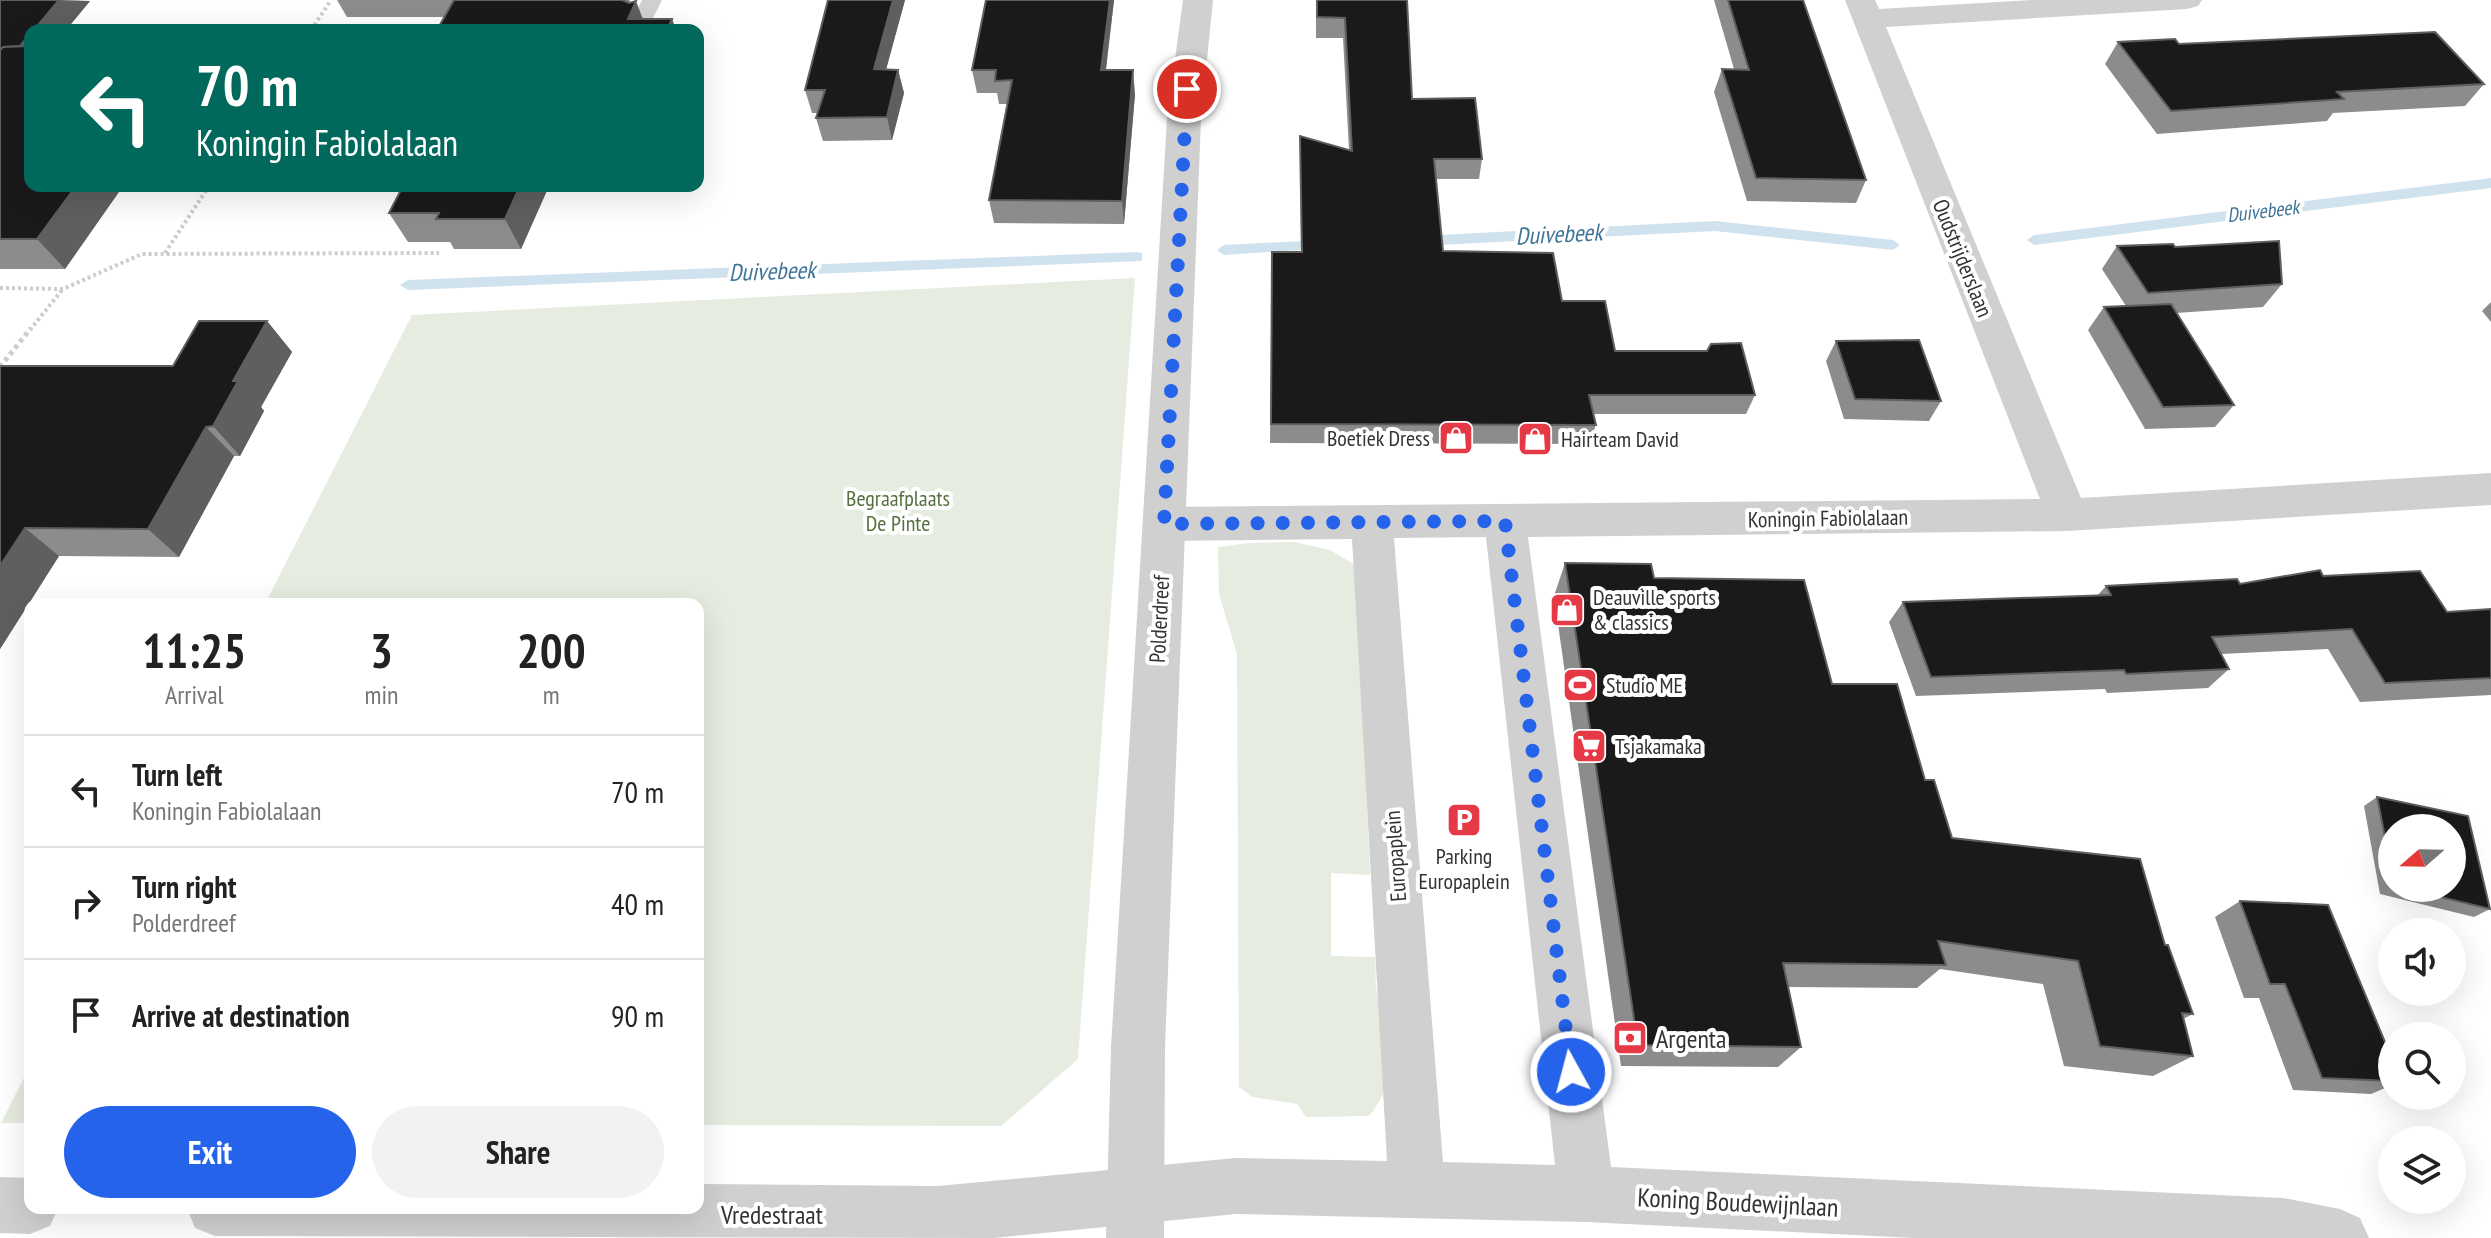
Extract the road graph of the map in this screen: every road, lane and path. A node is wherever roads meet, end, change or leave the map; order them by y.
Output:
1 (331, 0) edge
2 (652, 0) edge
3 (1198, 0) edge
4 (2187, 0) edge
5 (1864, 9) edge
6 (315, 24) edge
7 (641, 24) edge
8 (205, 192) edge
9 (439, 253) edge
10 (164, 254) junction
11 (0, 288) edge
12 (63, 289) junction
13 (0, 367) edge
14 (2491, 489) edge
15 (2067, 515) junction
16 (1505, 521) junction
17 (1372, 523) junction
18 (1164, 524) junction
19 (1417, 1189) junction
20 (1586, 1194) junction
21 (0, 1205) edge
22 (24, 1206) edge
23 (704, 1213) edge
24 (1135, 1217) edge
25 (2340, 1238) edge

1 - 6 path
2 - 7 lane
3 - 18 street, Polderdreef
4 - 5 street
5 - 15 street, Oudstrijderslaan
8 - 10 path
9 - 10 path
10 - 12 path
11 - 12 path
12 - 13 path
14 - 15 street, Koningin Fabiolalaan
15 - 16 street, Koningin Fabiolalaan
16 - 17 street, Koningin Fabiolalaan
16 - 20 street
17 - 18 street, Koningin Fabiolalaan
17 - 19 street, Europaplein
18 - 24 street, Polderdreef
19 - 20 street, Koning Boudewijnlaan
19 - 24 street, Koning Boudewijnlaan
20 - 25 street, Koning Boudewijnlaan
21 - 22 street
23 - 24 street, Vredestraat

